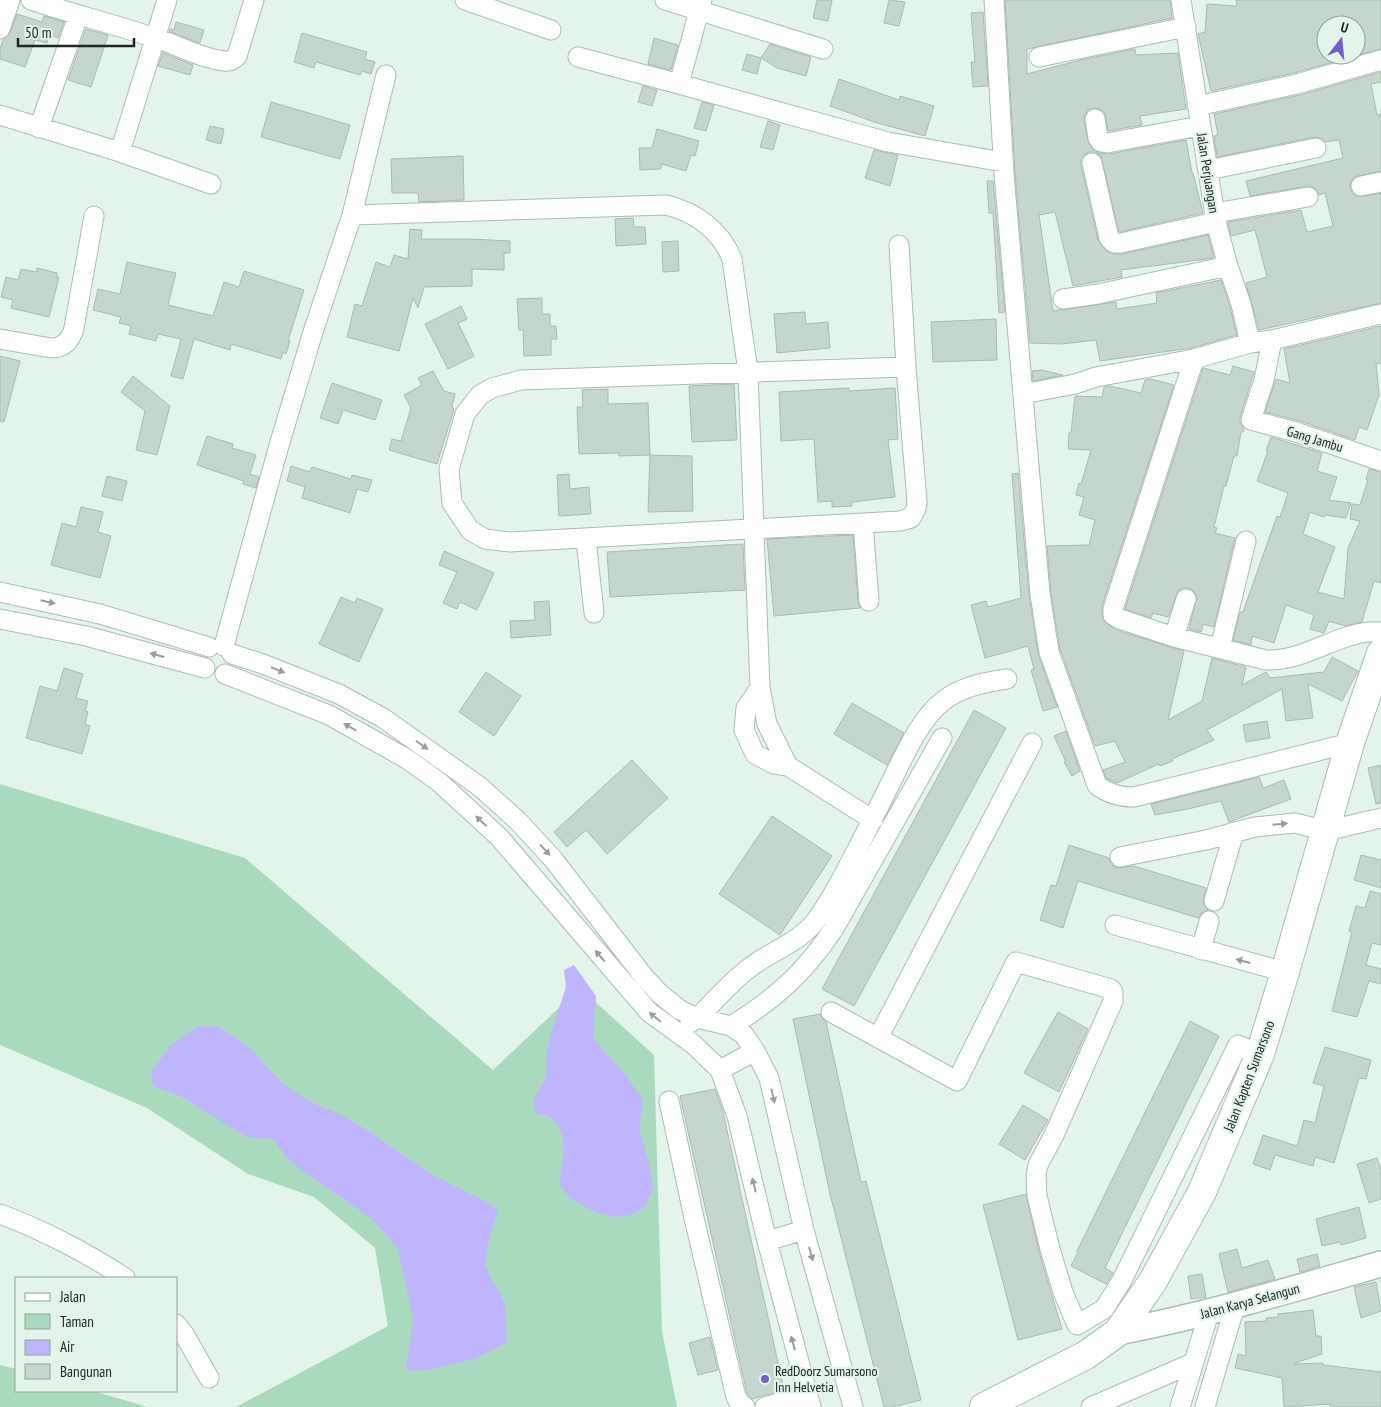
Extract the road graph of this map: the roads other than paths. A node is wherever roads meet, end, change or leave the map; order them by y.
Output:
1 (10, 0) edge
2 (30, 0) edge
3 (167, 0) edge
4 (254, 0) edge
5 (465, 0) edge
6 (665, 0) edge
7 (994, 0) edge
8 (1181, 0) edge
9 (700, 5) edge
10 (78, 16) junction
11 (1186, 27) junction
12 (0, 29) edge
13 (551, 30) dead end
14 (155, 38) junction
15 (823, 49) dead end
16 (578, 57) dead end
17 (1039, 57) dead end
18 (1381, 60) edge
19 (386, 75) dead end
20 (679, 84) junction
21 (1197, 106) junction
22 (0, 115) edge
23 (1095, 119) dead end
24 (1200, 126) junction
25 (39, 128) junction
26 (1316, 148) dead end
27 (120, 152) junction
28 (1003, 162) junction
29 (1092, 164) dead end
30 (1208, 170) junction
31 (1381, 182) edge
32 (211, 184) dead end
33 (1361, 186) dead end
34 (1308, 197) dead end
35 (352, 215) junction
36 (94, 216) dead end
37 (1215, 217) junction
38 (899, 245) dead end
39 (1228, 266) junction
40 (1063, 299) dead end
41 (1381, 314) edge
42 (0, 339) edge
43 (1272, 340) junction
44 (1250, 344) junction
45 (1194, 359) junction
46 (906, 367) junction
47 (748, 372) junction
48 (1023, 394) junction
49 (1381, 461) edge
50 (863, 523) junction
51 (754, 529) junction
52 (586, 539) junction
53 (1246, 541) dead end
54 (0, 592) edge
55 (1186, 599) dead end
56 (869, 601) dead end
57 (594, 612) dead end
58 (0, 619) edge
59 (1381, 632) edge
60 (1174, 637) junction
61 (1220, 648) junction
62 (222, 649) junction
63 (1381, 653) edge
64 (204, 668) junction
65 (225, 674) junction
66 (1007, 678) dead end
67 (942, 738) dead end
68 (1350, 743) junction
69 (1032, 744) dead end
70 (1381, 818) edge
71 (873, 820) junction
72 (1326, 831) junction
73 (1234, 832) junction
74 (1120, 857) dead end
75 (1214, 901) dead end
76 (1209, 921) dead end
77 (1116, 925) dead end
78 (1201, 950) junction
79 (1286, 972) junction
80 (831, 1012) dead end
81 (698, 1018) junction
82 (731, 1026) junction
83 (677, 1032) junction
84 (878, 1038) junction
85 (755, 1051) junction
86 (1260, 1054) junction
87 (720, 1070) junction
88 (668, 1101) dead end
89 (0, 1214) edge
90 (804, 1230) junction
91 (766, 1241) junction
92 (1381, 1264) edge
93 (124, 1277) edge
94 (1235, 1306) junction
95 (1209, 1313) junction
96 (178, 1326) edge
97 (1118, 1332) junction
98 (1193, 1364) junction
99 (208, 1378) dead end
100 (809, 1401) edge
101 (746, 1407) edge
102 (765, 1407) edge
103 (853, 1407) edge
104 (984, 1407) edge
105 (1091, 1407) edge
106 (1180, 1407) edge
107 (1205, 1407) edge

1 - 12 street
2 - 10 street
3 - 14 street
4 - 14 street
5 - 13 street
6 - 9 street
7 - 28 street
8 - 11 street, Jalan Perjuangan
9 - 15 street
9 - 20 street
10 - 14 street
10 - 25 street
11 - 17 street
11 - 21 street, Jalan Perjuangan
14 - 27 street
16 - 20 street
18 - 21 street
19 - 35 street
20 - 28 street
21 - 24 street, Jalan Perjuangan
22 - 25 street
23 - 24 street
24 - 30 street, Jalan Perjuangan
25 - 27 street
26 - 30 street
27 - 32 street
28 - 48 street
29 - 37 street
30 - 37 street, Jalan Perjuangan
31 - 33 street
34 - 37 street
35 - 47 street
35 - 62 street
36 - 42 street
37 - 39 street, Jalan Perjuangan
38 - 46 street
39 - 40 street
39 - 44 street, Jalan Perjuangan
41 - 43 street
43 - 44 street
43 - 49 street, Gang Jambu
44 - 45 street
45 - 48 street
45 - 60 street
46 - 47 street
46 - 50 street
47 - 51 street
47 - 52 street
48 - 68 street
50 - 51 street
50 - 56 street
51 - 52 street
51 - 71 street
52 - 57 street
53 - 61 street
54 -> 62 street
55 - 60 street
64 -> 58 street
59 - 61 street
60 - 61 street
62 - 64 street
62 - 65 street
62 -> 81 street
63 - 68 highway, Jalan Kapten Sumarsono
64 - 65 street
83 -> 65 street
66 - 71 street
67 - 82 street
68 - 72 highway, Jalan Kapten Sumarsono
69 - 84 street
70 - 72 street
71 - 81 street
73 -> 72 street
72 - 79 highway, Jalan Kapten Sumarsono
73 - 74 street
73 - 75 street
76 - 78 street
77 - 78 street
79 -> 78 street
79 - 86 highway, Jalan Kapten Sumarsono
80 - 84 street
81 - 82 street
81 - 83 street
82 - 85 street
83 - 87 street
84 - 86 street
85 - 87 street
85 -> 90 street
86 - 97 highway, Jalan Kapten Sumarsono
91 -> 87 street
88 - 101 street
89 - 93 street
90 - 91 street
90 -> 103 street
100 -> 91 street
92 - 94 main road, Jalan Karya Selangun
94 - 95 main road, Jalan Karya Selangun
94 - 107 street
95 - 97 main road, Jalan Karya Selangun
95 - 98 street
96 - 99 street
97 - 104 highway, Jalan Kapten Sumarsono
98 - 105 street
98 - 106 street
100 - 102 street

